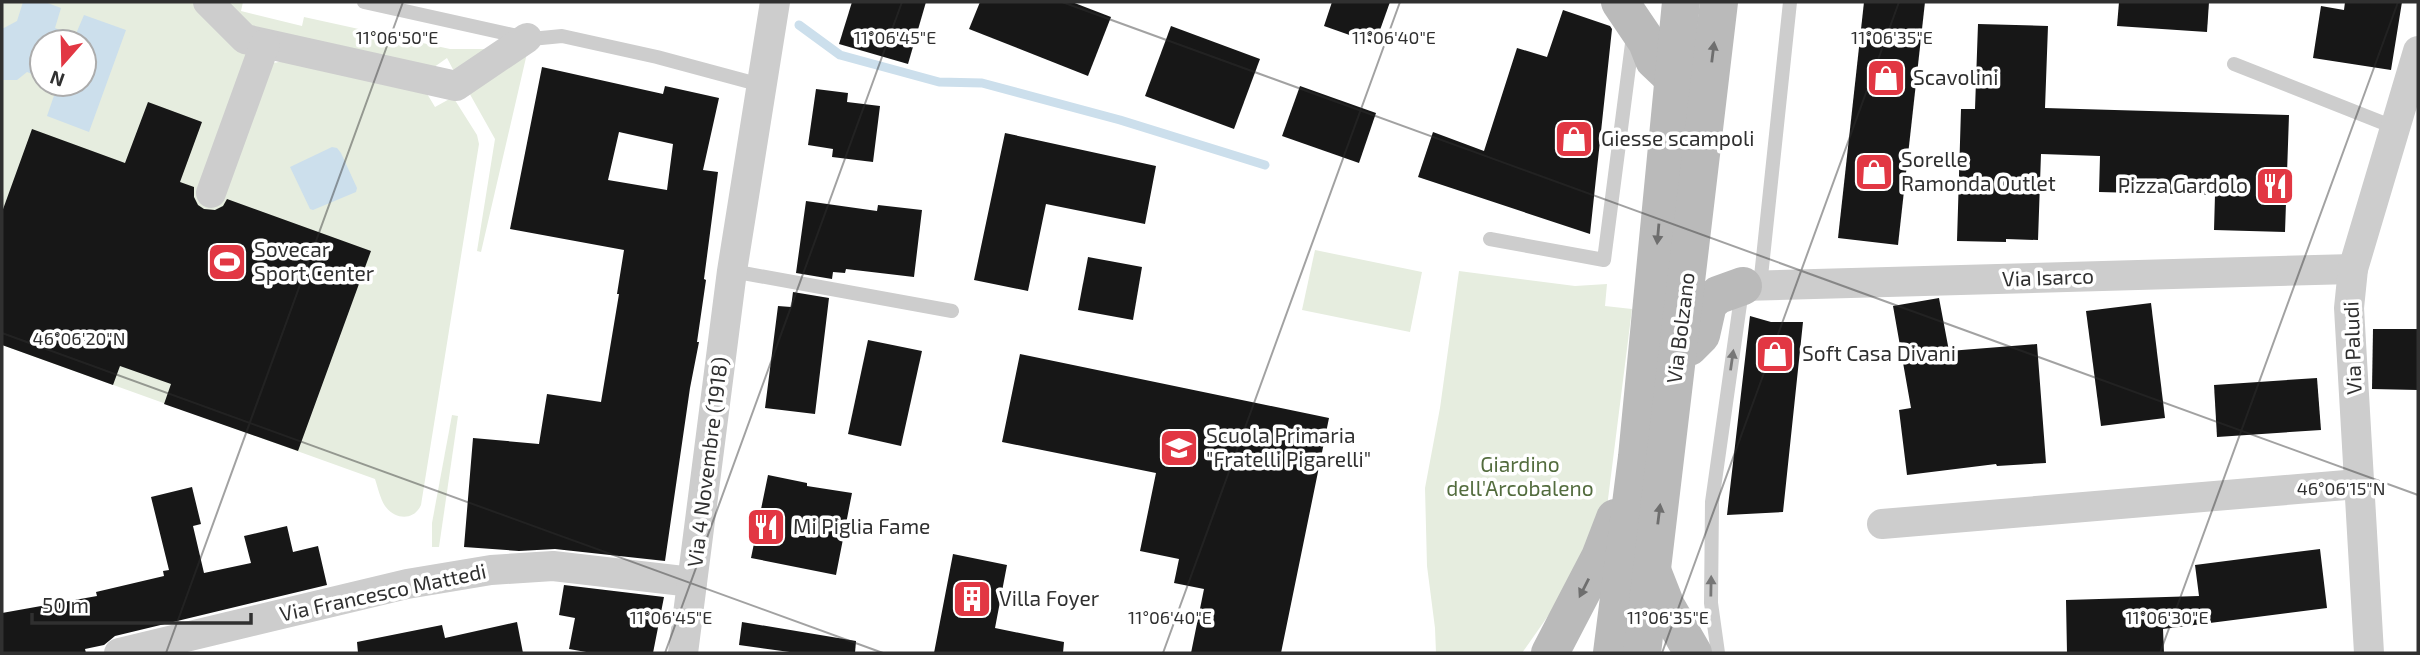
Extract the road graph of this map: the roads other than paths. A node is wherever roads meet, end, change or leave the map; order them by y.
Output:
1 (208, 2) edge
2 (364, 2) edge
3 (775, 2) edge
4 (1681, 2) edge
5 (1719, 2) edge
6 (1790, 2) edge
7 (1627, 12) edge
8 (527, 38) junction
9 (265, 44) junction
10 (2418, 51) edge
11 (2234, 65) dead end
12 (1673, 78) junction
13 (761, 85) junction
14 (2396, 128) junction
15 (211, 193) dead end
16 (1692, 225) junction
17 (1490, 239) dead end
18 (2353, 268) junction
19 (733, 271) junction
20 (1751, 286) junction
21 (952, 311) dead end
22 (1677, 360) junction
23 (1637, 457) junction
24 (2358, 484) junction
25 (1882, 524) dead end
26 (1653, 571) junction
27 (692, 582) junction
28 (118, 653) edge
29 (683, 653) edge
30 (1550, 653) edge
31 (1612, 653) edge
32 (1642, 653) edge
33 (1693, 653) edge
34 (1718, 653) edge
35 (2370, 653) edge

1 - 9 street
2 - 8 lane
3 - 13 street, Via 4 Novembre (1918)
4 - 12 main road, Via Bolzano
16 -> 5 main road, Via Bolzano
6 - 20 lane
7 - 12 main road
7 - 17 lane
8 - 9 street
8 - 13 lane
9 - 15 street
10 - 14 street, Via Paludi
11 - 14 lane
12 -> 23 main road, Via Bolzano
13 - 19 street, Via 4 Novembre (1918)
14 - 18 street, Via Paludi
16 - 20 main road
16 - 22 main road, Via Bolzano
18 - 20 street, Via Isarco
18 - 24 street, Via Paludi
19 - 21 lane
19 - 27 street, Via 4 Novembre (1918)
20 - 22 main road
34 -> 20 lane
26 -> 22 main road, Via Bolzano
23 -> 30 main road
23 - 31 main road, Via Bolzano
24 - 25 street
24 - 35 street, Via Paludi
26 - 32 main road, Via Bolzano
26 - 33 main road
27 - 28 street, Via Francesco Mattedi
27 - 29 street, Via 4 Novembre (1918)

